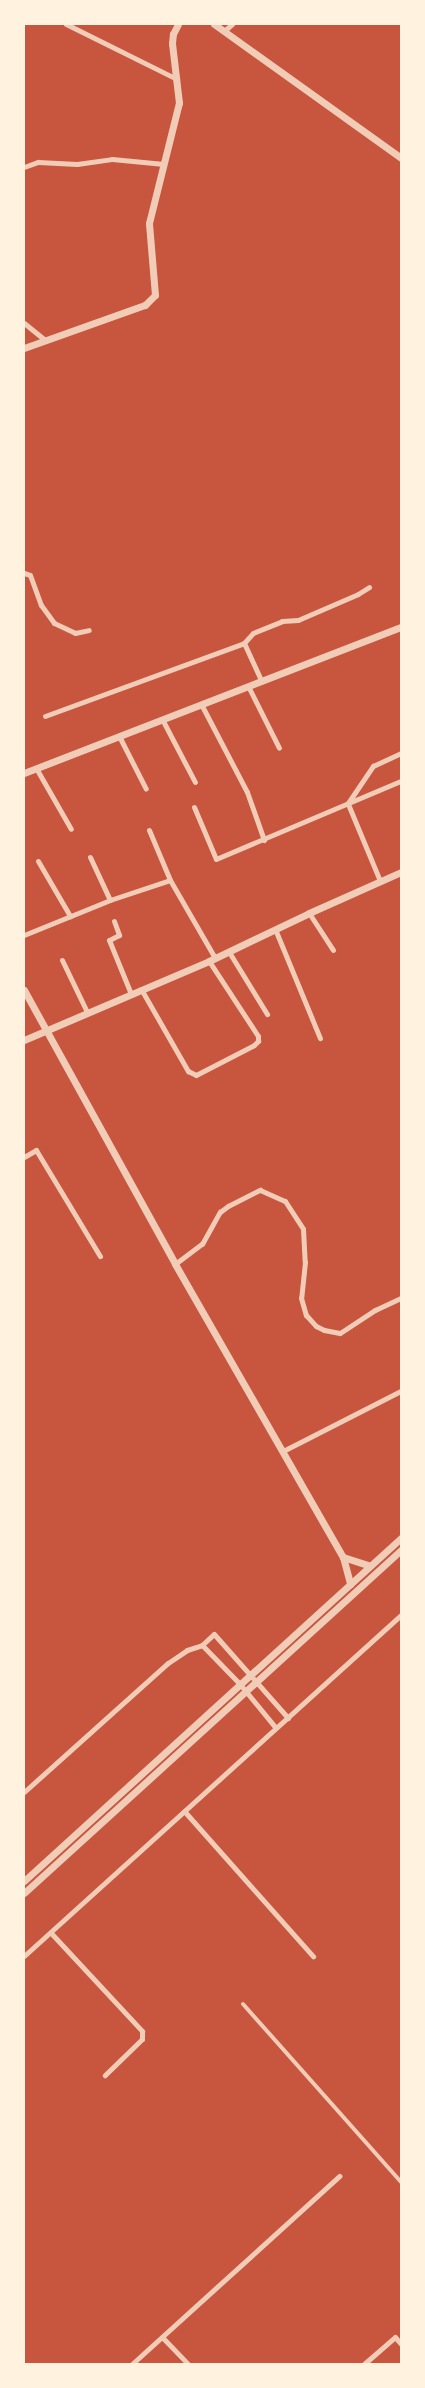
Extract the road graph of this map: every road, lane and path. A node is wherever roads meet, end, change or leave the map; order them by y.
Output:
1 (66, 24) edge
2 (178, 24) edge
3 (214, 24) edge
4 (232, 24) edge
5 (224, 31) junction
6 (177, 79) junction
7 (401, 158) edge
8 (164, 164) junction
9 (24, 166) edge
10 (24, 322) edge
11 (45, 340) junction
12 (24, 348) edge
13 (24, 573) edge
14 (369, 587) dead end
15 (401, 627) edge
16 (89, 630) dead end
17 (244, 643) junction
18 (261, 680) junction
19 (248, 686) junction
20 (201, 704) junction
21 (45, 716) dead end
22 (162, 719) junction
23 (119, 736) junction
24 (279, 748) dead end
25 (401, 753) edge
26 (36, 768) junction
27 (24, 771) edge
28 (401, 781) edge
29 (195, 782) dead end
30 (146, 789) dead end
31 (348, 804) junction
32 (194, 807) dead end
33 (71, 829) dead end
34 (149, 830) dead end
35 (264, 840) junction
36 (90, 856) dead end
37 (38, 861) dead end
38 (401, 872) edge
39 (170, 880) junction
40 (380, 881) junction
41 (110, 900) junction
42 (309, 913) junction
43 (70, 916) junction
44 (114, 921) dead end
45 (275, 929) junction
46 (24, 935) edge
47 (334, 950) dead end
48 (229, 952) junction
49 (62, 960) dead end
50 (212, 960) junction
51 (141, 989) junction
52 (24, 990) edge
53 (131, 994) junction
54 (87, 1012) junction
55 (267, 1014) dead end
56 (47, 1029) junction
57 (320, 1038) dead end
58 (24, 1040) edge
59 (24, 1157) edge
60 (100, 1256) dead end
61 (175, 1264) junction
62 (401, 1298) edge
63 (401, 1391) edge
64 (283, 1451) junction
65 (401, 1538) edge
66 (401, 1550) edge
67 (343, 1557) junction
68 (370, 1566) junction
69 (350, 1584) junction
70 (401, 1614) edge
71 (202, 1644) junction
72 (250, 1674) junction
73 (256, 1682) junction
74 (239, 1683) junction
75 (246, 1692) junction
76 (288, 1718) junction
77 (276, 1728) junction
78 (24, 1792) edge
79 (185, 1812) junction
80 (24, 1881) edge
81 (24, 1893) edge
82 (51, 1933) junction
83 (24, 1956) edge
84 (313, 1956) dead end
85 (243, 2004) dead end
86 (105, 2075) dead end
87 (339, 2176) dead end
88 (401, 2182) edge
89 (162, 2337) junction
90 (401, 2344) edge
91 (132, 2364) edge
92 (188, 2364) edge
93 (364, 2364) edge

1 - 6 street
2 - 6 street
3 - 5 street
4 - 5 street
5 - 7 street
6 - 8 street
8 - 9 street
8 - 11 street
10 - 11 street
11 - 12 street
13 - 16 street
14 - 17 street
15 - 18 street
17 - 18 street
17 - 21 street
18 - 19 street
19 - 20 street
19 - 24 street
20 - 22 street
20 - 35 street
22 - 23 street
22 - 29 street
23 - 26 street
23 - 30 street
25 - 31 street
26 - 27 street
26 - 33 street
28 - 31 street
31 - 35 street
31 - 40 street
32 - 35 street
34 - 39 street
36 - 41 street
37 - 43 street
38 - 40 street
39 - 41 street
39 - 50 street
40 - 42 street
41 - 43 street
42 - 45 street
42 - 47 street
43 - 46 street
44 - 53 street
45 - 48 street
45 - 57 street
48 - 50 street
48 - 55 street
49 - 54 street
50 - 51 street
50 - 51 street
51 - 53 street
52 - 56 street
53 - 54 street
54 - 56 street
56 - 58 street
56 - 61 street
59 - 60 street
61 - 62 street
61 - 64 street
63 - 64 street
64 - 67 street
65 - 68 street
66 - 73 street
67 - 68 street
67 - 69 street
68 - 69 street
69 - 72 street
70 - 76 street
71 - 72 street
71 - 74 street
71 - 78 street
72 - 73 street
72 - 74 street
73 - 75 street
73 - 76 street
74 - 75 street
74 - 80 street
75 - 77 street
75 - 81 street
76 - 77 street
77 - 79 street
79 - 82 street
79 - 84 street
82 - 83 street
82 - 86 street
85 - 88 street
87 - 89 street
89 - 91 street
89 - 92 street
90 - 93 street

